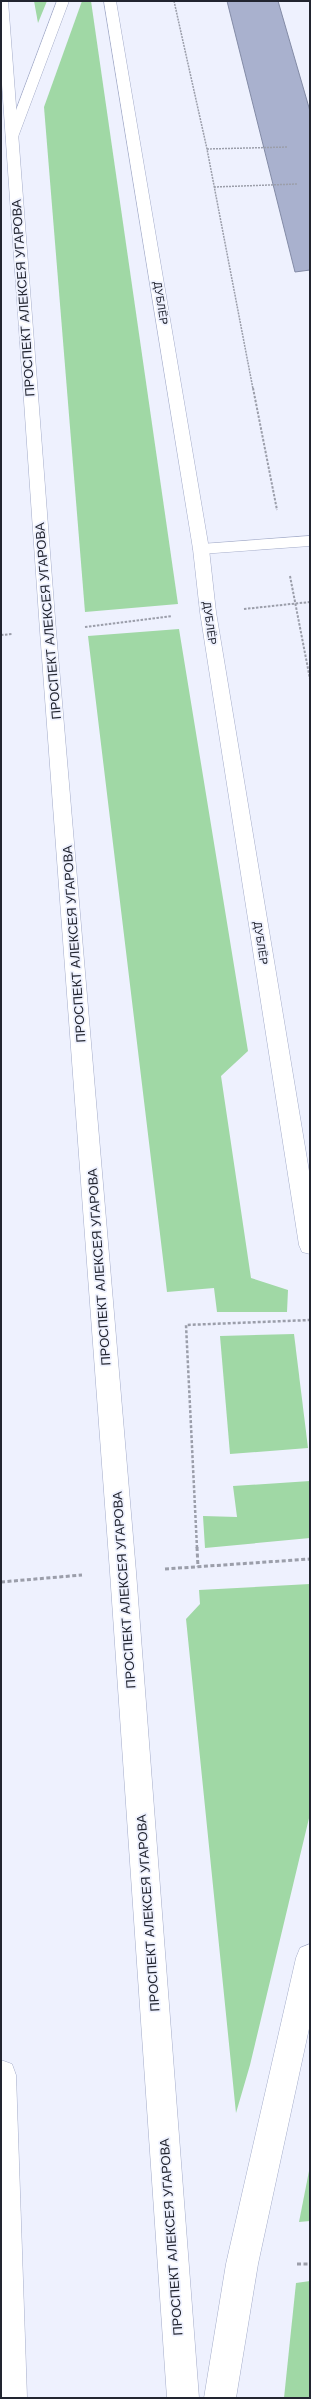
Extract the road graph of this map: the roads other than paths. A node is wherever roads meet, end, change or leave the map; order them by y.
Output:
1 (2, 1) edge
2 (63, 1) edge
3 (110, 1) edge
4 (12, 137) junction
5 (310, 541) edge
6 (201, 548) junction
7 (310, 1245) edge
8 (310, 1958) edge
9 (1, 2075) edge
10 (12, 2398) edge
11 (183, 2398) edge
12 (220, 2398) edge

1 - 4 main road, ПРОСПЕКТ АЛЕКСЕЯ УГАРОВА
2 - 4 main road, ПРОСПЕКТ АЛЕКСЕЯ УГАРОВА
3 - 6 main road, ДУБЛЁР
4 - 11 main road, ПРОСПЕКТ АЛЕКСЕЯ УГАРОВА
5 - 6 main road
6 - 7 main road, ДУБЛЁР
8 - 12 main road
9 - 10 main road

